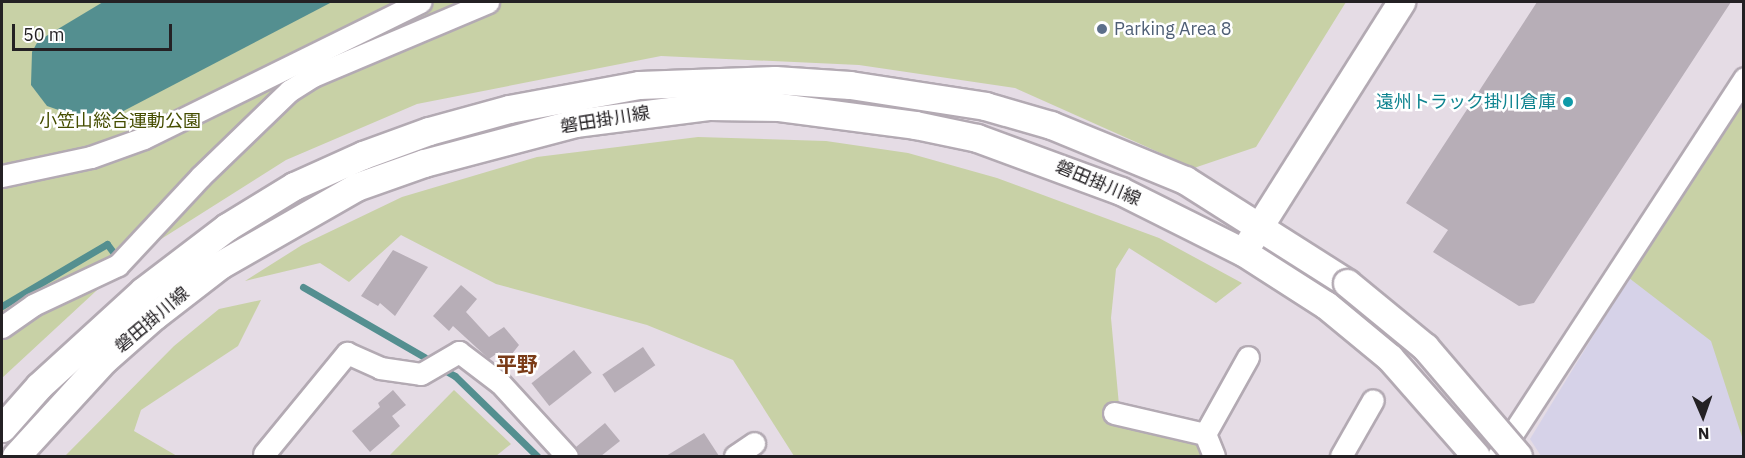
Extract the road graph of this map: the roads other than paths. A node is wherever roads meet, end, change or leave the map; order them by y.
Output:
1 (420, 2) edge
2 (488, 2) edge
3 (1401, 2) edge
4 (1743, 78) edge
5 (2, 176) edge
6 (1260, 225) junction
7 (1243, 252) junction
8 (2, 327) edge
9 (1248, 357) dead end
10 (1373, 400) dead end
11 (1114, 413) dead end
12 (2, 428) edge
13 (1205, 434) junction
14 (754, 443) dead end
15 (264, 454) dead end
16 (16, 456) edge
17 (567, 456) edge
18 (735, 456) edge
19 (1214, 456) edge
20 (1341, 456) edge
21 (1476, 456) edge
22 (1498, 456) edge
23 (1518, 456) edge

1 - 5 street
2 - 8 street
3 - 6 main road
4 - 22 street
6 - 7 main road
6 - 12 main road, 磐田掛川線
6 - 23 main road, 磐田掛川線, bridge
7 - 16 main road, 磐田掛川線
7 - 21 main road, 磐田掛川線
9 - 13 street
10 - 20 street
11 - 13 street
13 - 19 street
14 - 18 street
15 - 17 street

